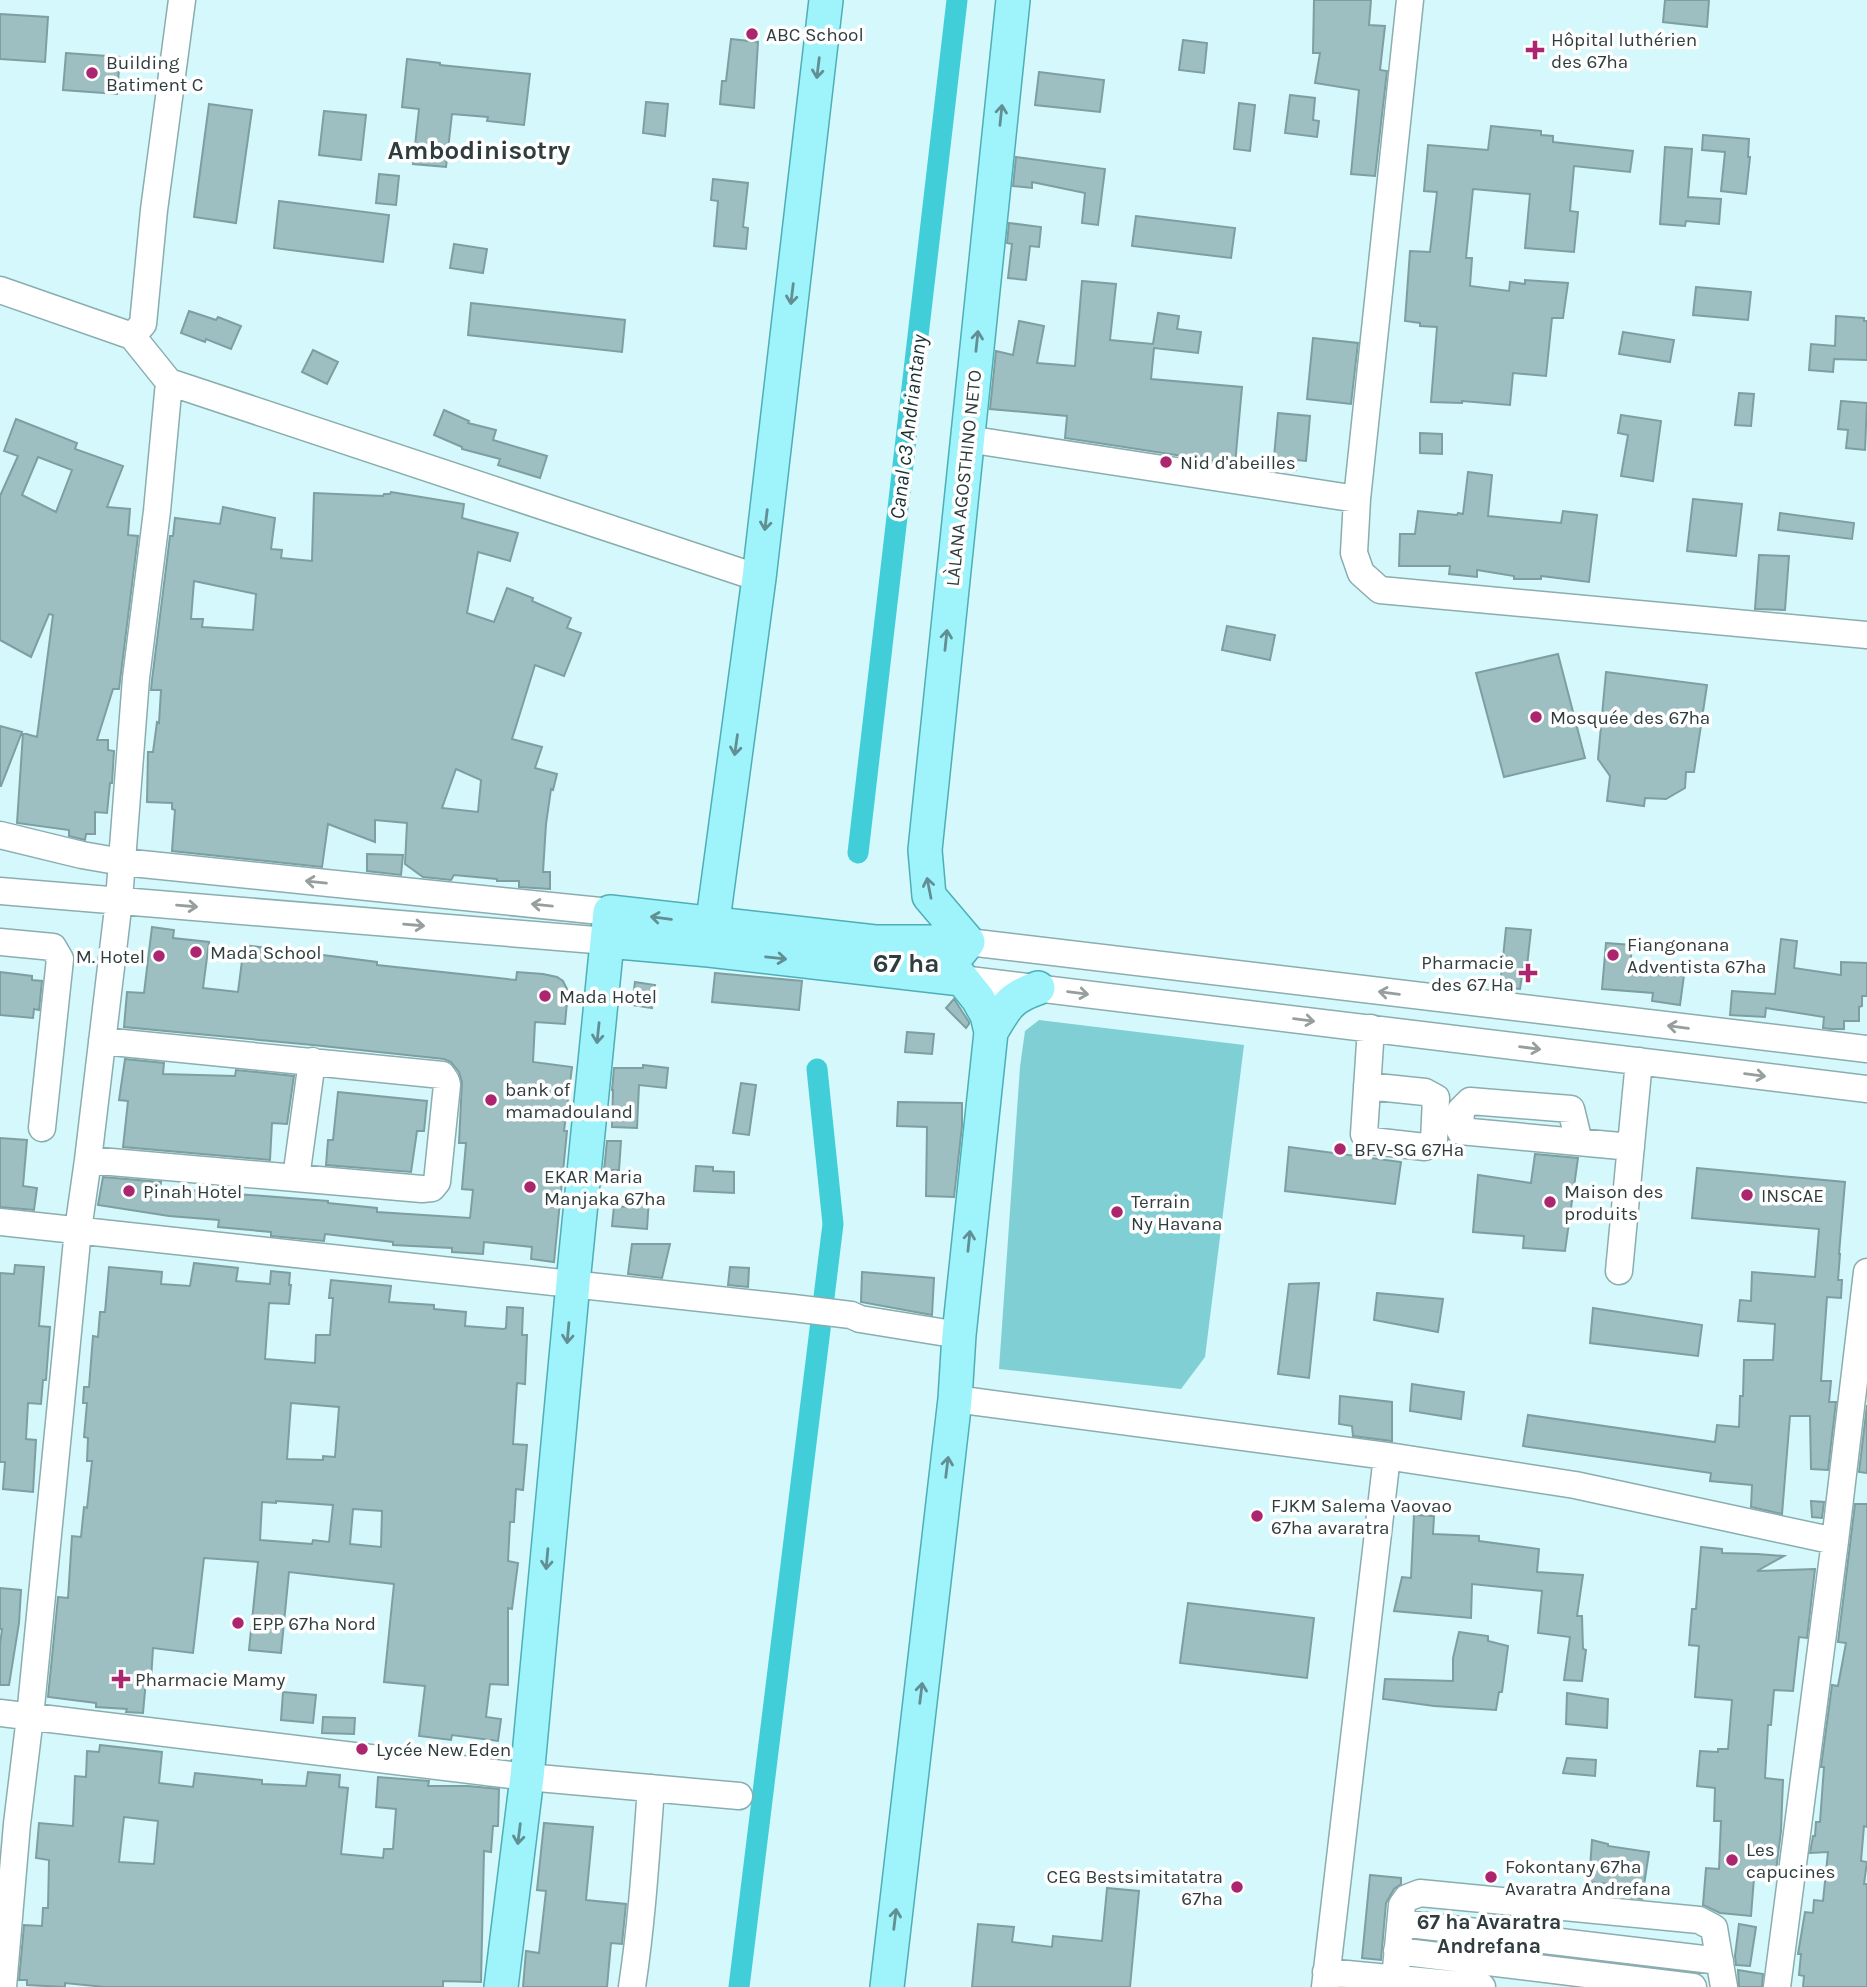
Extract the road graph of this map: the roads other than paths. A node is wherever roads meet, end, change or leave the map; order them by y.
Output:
1 (180, 0) edge
2 (826, 0) edge
3 (1013, 0) edge
4 (1410, 0) edge
5 (0, 290) edge
6 (132, 336) junction
7 (169, 382) junction
8 (967, 439) junction
9 (1357, 499) junction
10 (759, 579) junction
11 (1867, 635) edge
12 (0, 835) edge
13 (122, 862) junction
14 (0, 891) edge
15 (119, 900) junction
16 (609, 927) junction
17 (710, 937) junction
18 (0, 942) edge
19 (968, 942) junction
20 (961, 979) junction
21 (1038, 988) junction
22 (1371, 1028) junction
23 (991, 1032) junction
24 (102, 1041) junction
25 (1867, 1049) edge
26 (312, 1061) junction
27 (1639, 1061) junction
28 (1367, 1086) dead end
29 (1867, 1089) edge
30 (42, 1128) dead end
31 (1579, 1142) dead end
32 (1630, 1147) junction
33 (88, 1160) junction
34 (296, 1178) junction
35 (0, 1223) edge
36 (78, 1230) junction
37 (1619, 1271) dead end
38 (1867, 1272) edge
39 (573, 1283) junction
40 (958, 1335) junction
41 (955, 1399) junction
42 (1387, 1456) junction
43 (1835, 1541) junction
44 (0, 1713) edge
45 (30, 1717) junction
46 (12, 1766) edge
47 (527, 1777) junction
48 (651, 1788) junction
49 (739, 1796) dead end
50 (1401, 1923) junction
51 (1397, 1951) junction
52 (1720, 1961) junction
53 (1395, 1979) junction
54 (1325, 1980) edge
55 (3, 1987) edge
56 (501, 1987) edge
57 (632, 1987) edge
58 (887, 1987) edge
59 (1482, 1987) edge
60 (1693, 1987) edge
61 (1724, 1987) edge
62 (1777, 1987) edge

1 - 6 street
2 -> 10 main road
8 -> 3 main road, LÀLANA AGOSTHINO NETO
4 - 9 street
5 - 6 street
6 - 7 street
7 - 10 street
7 - 13 street
8 - 9 street
19 -> 8 main road, LÀLANA AGOSTHINO NETO
9 - 11 street
10 -> 17 main road
12 - 13 street
13 - 15 street
16 -> 13 street
14 - 15 street
15 -> 16 street
15 - 24 street
16 - 17 main road
16 -> 39 main road
17 - 19 main road
17 -> 20 main road
18 - 30 street
19 - 20 main road
25 -> 19 street
20 - 21 street
20 - 23 main road
21 -> 22 street
21 - 23 main road
22 -> 27 street
22 - 28 street
40 -> 23 main road
24 - 26 street
24 - 33 street
26 - 34 street
26 - 34 street
27 -> 29 street
27 - 32 street
31 - 32 street
32 - 37 street
33 - 34 street
33 - 36 street
35 - 36 street
36 - 39 street
36 - 45 street
38 - 43 street
39 - 40 street
39 -> 47 main road
40 - 41 main road
41 - 42 street
58 -> 41 main road
42 - 43 street
42 - 54 street
43 - 62 street
44 - 45 street
45 - 46 street
45 - 47 street
46 - 55 street
47 - 48 street
47 -> 56 main road
48 - 49 street
48 - 57 street
50 - 51 street
50 - 52 street
50 - 52 street
51 - 53 street
51 - 60 street
52 - 61 street
53 - 54 street
53 - 59 street

